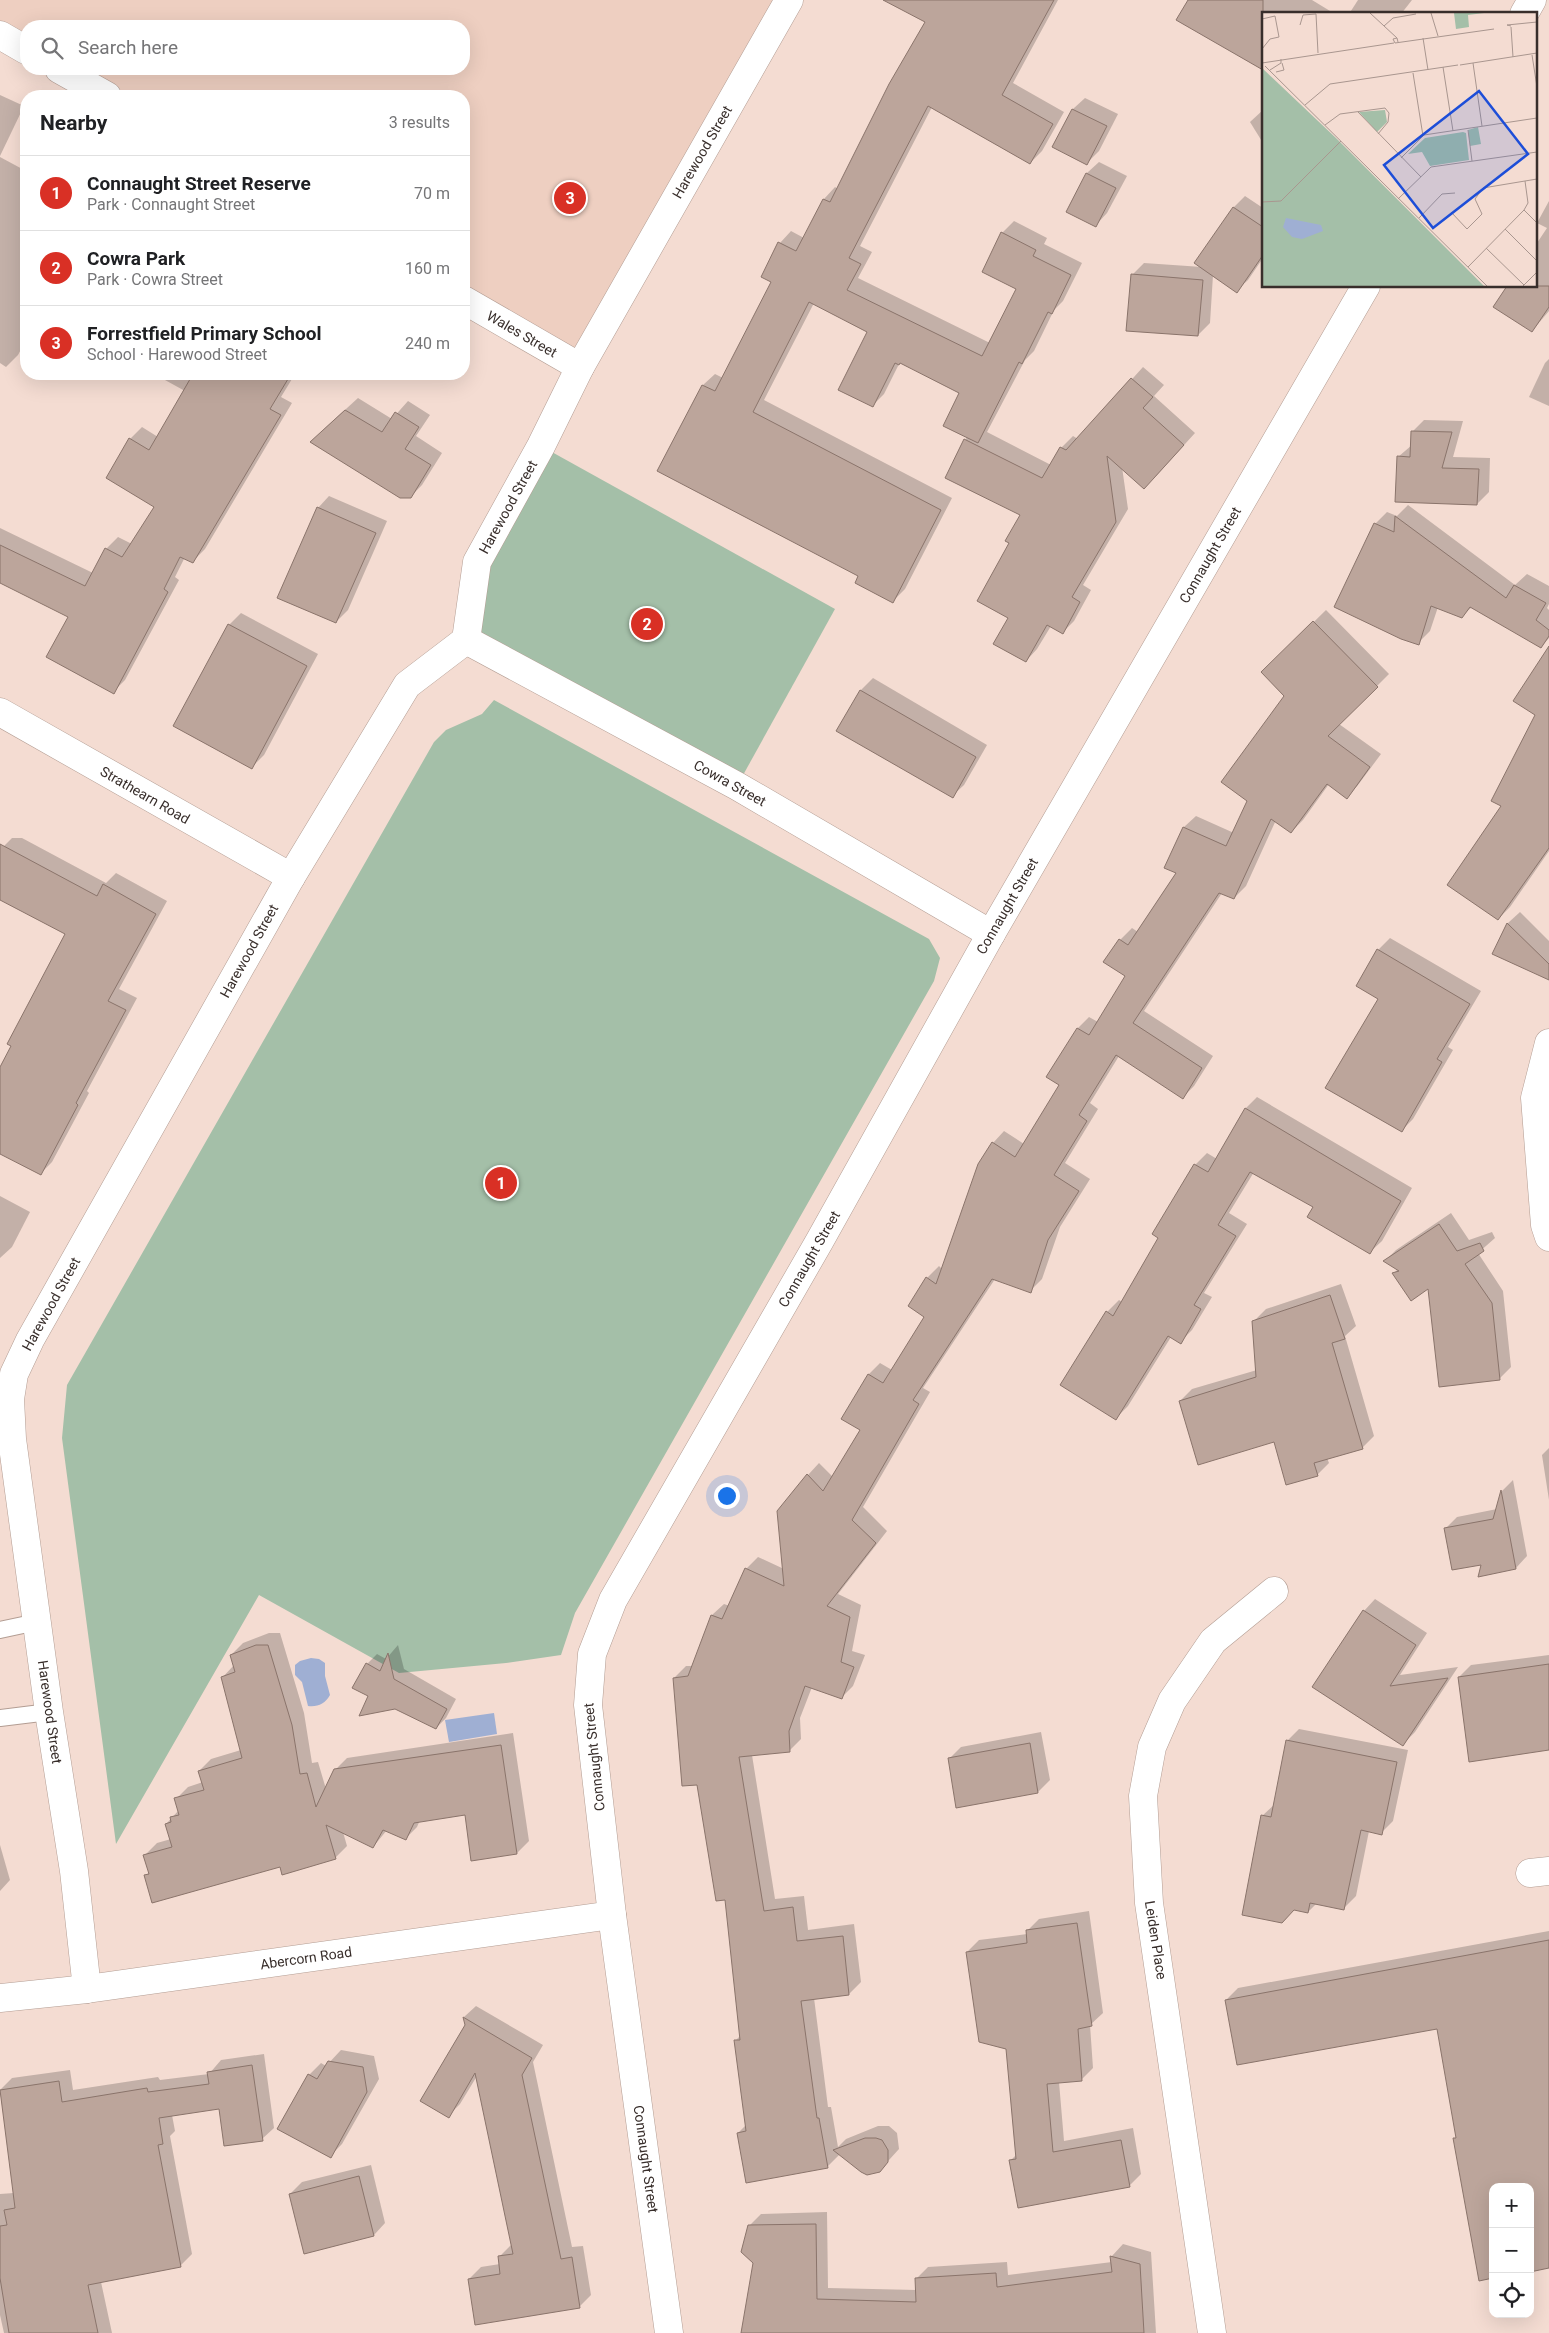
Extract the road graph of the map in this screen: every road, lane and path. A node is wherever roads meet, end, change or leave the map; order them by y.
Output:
1 (789, 0) edge
2 (1532, 0) edge
3 (1525, 12) edge
4 (0, 35) edge
5 (20, 47) edge
6 (70, 75) edge
7 (96, 90) edge
8 (1365, 288) edge
9 (470, 303) edge
10 (580, 367) junction
11 (466, 640) junction
12 (0, 712) edge
13 (291, 878) junction
14 (991, 934) junction
15 (1549, 1043) edge
16 (1549, 1237) edge
17 (5, 1396) edge
18 (1274, 1591) dead end
19 (37, 1622) junction
20 (0, 1630) edge
21 (49, 1712) junction
22 (0, 1718) edge
23 (612, 1915) junction
24 (87, 1989) junction
25 (0, 1998) edge
26 (670, 2328) edge
27 (1212, 2333) edge

1 - 10 street, Harewood Street
2 - 3 street
4 - 5 street
6 - 7 street
8 - 14 street, Connaught Street
9 - 10 street, Wales Street
10 - 11 street, Harewood Street
11 - 13 street, Harewood Street
11 - 14 street, Cowra Street
12 - 13 street, Strathearn Road
13 - 17 street, Harewood Street
14 - 23 street, Connaught Street
15 - 16 street
17 - 19 street, Harewood Street
18 - 27 street, Leiden Place
19 - 20 lane
19 - 21 street, Harewood Street
21 - 22 lane
21 - 24 street, Harewood Street
23 - 24 street, Abercorn Road
23 - 26 street, Connaught Street
24 - 25 street, Abercorn Road

